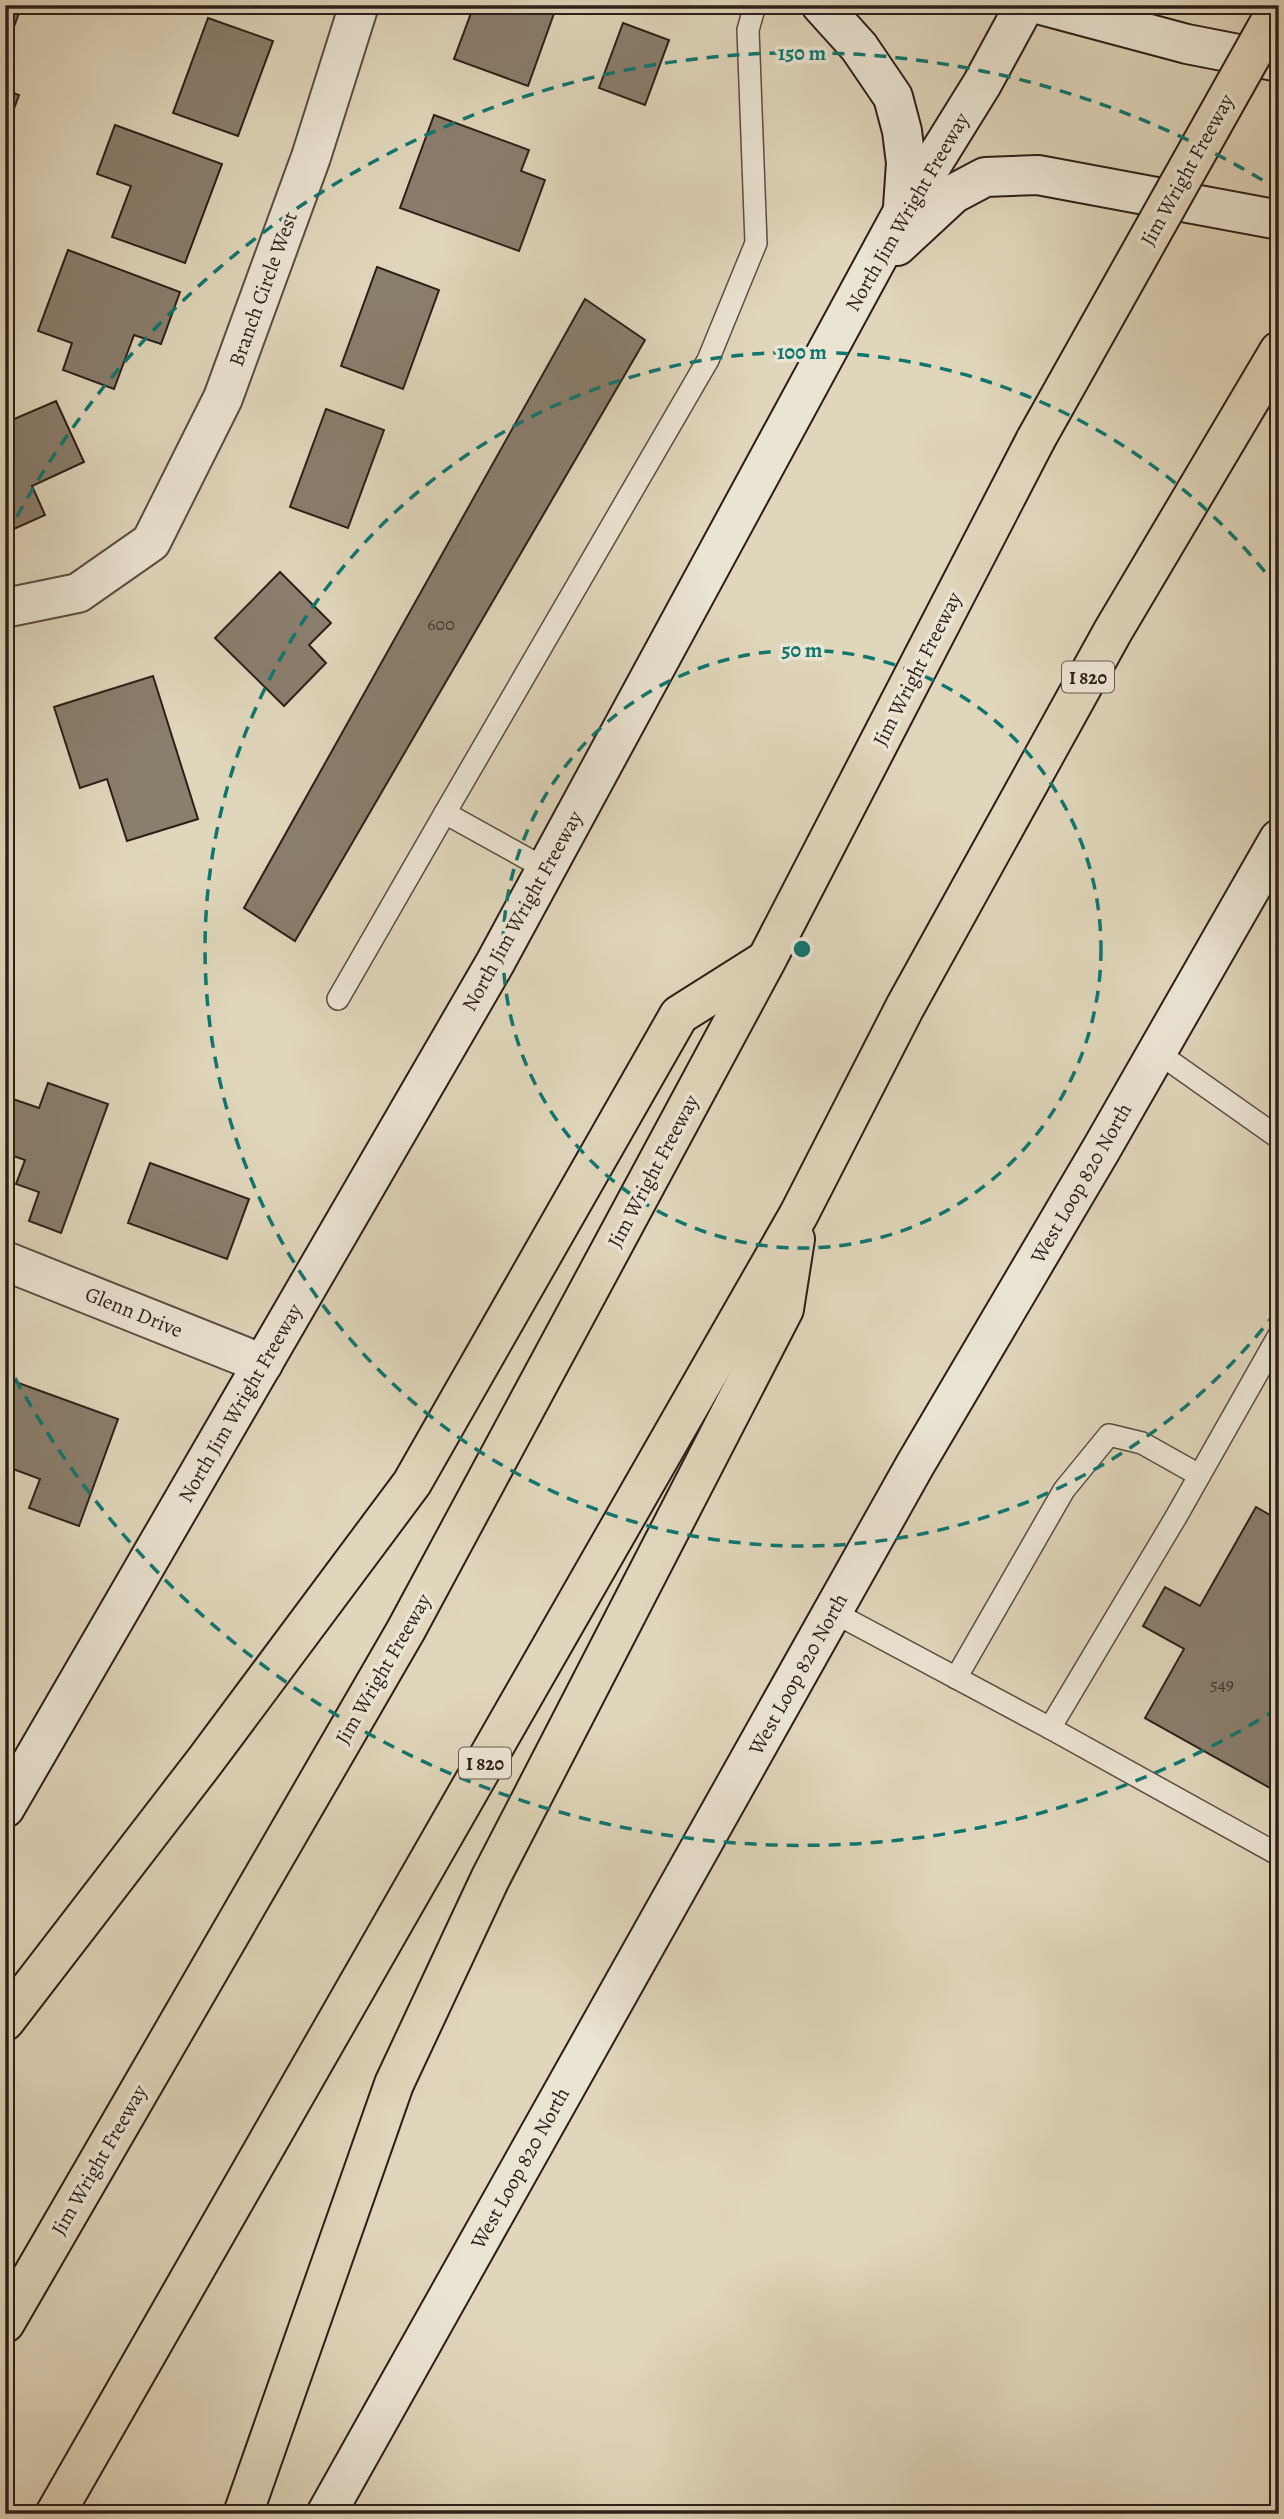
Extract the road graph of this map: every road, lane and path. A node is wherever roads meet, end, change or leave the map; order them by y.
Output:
1 (359, 5) edge
2 (755, 5) edge
3 (821, 5) edge
4 (1025, 5) edge
5 (1041, 5) edge
6 (1279, 6) edge
7 (1279, 62) edge
8 (902, 213) junction
9 (1279, 220) edge
10 (870, 273) junction
11 (1279, 351) edge
12 (5, 608) edge
13 (444, 813) junction
14 (1279, 839) edge
15 (546, 869) junction
16 (767, 959) junction
17 (338, 999) dead end
18 (1157, 1052) junction
19 (1279, 1138) edge
20 (799, 1214) junction
21 (5, 1261) edge
22 (1279, 1335) edge
23 (263, 1364) junction
24 (1199, 1475) junction
25 (833, 1612) junction
26 (956, 1678) junction
27 (1050, 1728) junction
28 (5, 1808) edge
29 (1279, 1855) edge
30 (5, 2021) edge
31 (5, 2323) edge
32 (55, 2514) edge
33 (243, 2514) edge
34 (326, 2514) edge

1 - 12 main road, Branch Circle West
2 - 13 lane
3 - 8 main road
4 - 8 main road, North Jim Wright Freeway
5 - 7 main road
6 - 16 highway, Jim Wright Freeway, bridge
8 - 10 main road, North Jim Wright Freeway
9 - 10 main road
10 - 15 main road, North Jim Wright Freeway
11 - 20 highway, I 820
13 - 15 lane
13 - 17 lane
14 - 18 main road, West Loop 820 North
15 - 23 main road, North Jim Wright Freeway
16 - 30 highway
16 - 31 highway, Jim Wright Freeway
18 - 19 lane
18 - 25 main road, West Loop 820 North
20 - 32 highway, I 820
20 - 33 highway
21 - 23 main road, Glenn Drive
22 - 24 lane
23 - 28 main road, North Jim Wright Freeway
24 - 26 lane
24 - 27 lane
25 - 26 lane
25 - 34 main road, West Loop 820 North
26 - 27 lane
27 - 29 lane

